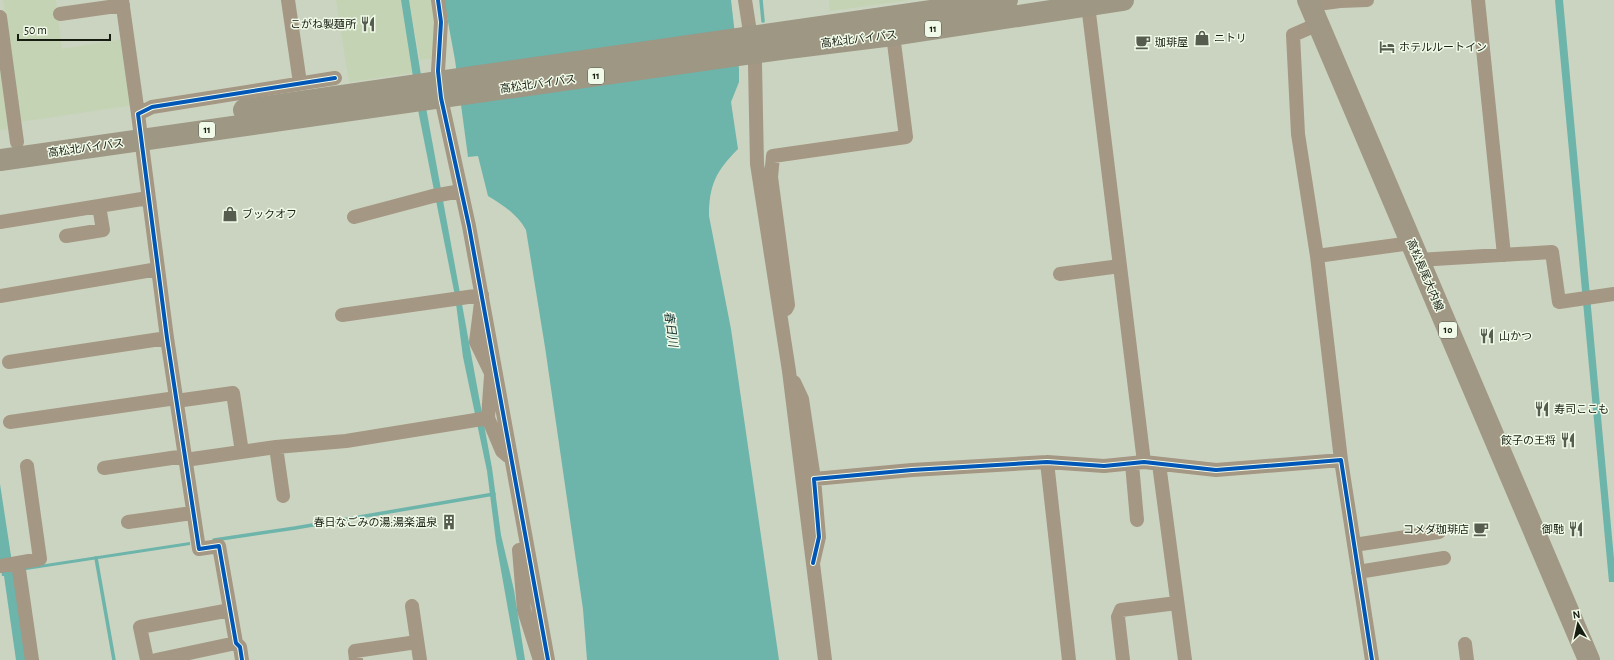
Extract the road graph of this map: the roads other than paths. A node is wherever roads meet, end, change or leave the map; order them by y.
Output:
1 (288, 0) edge
2 (438, 0) edge
3 (745, 0) edge
4 (1007, 0) edge
5 (1123, 0) edge
6 (1368, 0) edge
7 (1478, 0) edge
8 (123, 2) edge
9 (1088, 5) junction
10 (1312, 10) edge
11 (60, 14) dead end
12 (0, 17) edge
13 (851, 32) junction
14 (893, 35) junction
15 (747, 46) junction
16 (335, 78) dead end
17 (300, 83) junction
18 (432, 91) junction
19 (140, 126) junction
20 (9, 144) edge
21 (0, 160) edge
22 (461, 191) junction
23 (148, 198) junction
24 (99, 206) junction
25 (354, 217) dead end
26 (0, 222) edge
27 (66, 236) dead end
28 (1415, 251) junction
29 (1504, 255) junction
30 (1318, 256) junction
31 (1120, 266) junction
32 (158, 270) junction
33 (1060, 274) dead end
34 (1614, 294) edge
35 (482, 295) junction
36 (0, 296) edge
37 (342, 315) dead end
38 (780, 316) junction
39 (167, 338) junction
40 (9, 362) dead end
41 (789, 371) junction
42 (494, 373) junction
43 (176, 399) junction
44 (488, 418) junction
45 (10, 422) dead end
46 (276, 447) junction
47 (242, 452) junction
48 (185, 458) junction
49 (511, 459) junction
50 (1341, 460) junction
51 (1047, 462) junction
52 (1138, 463) junction
53 (1159, 464) junction
54 (27, 466) dead end
55 (104, 468) dead end
56 (814, 479) junction
57 (283, 496) dead end
58 (192, 514) junction
59 (1137, 520) dead end
60 (128, 522) dead end
61 (1439, 532) dead end
62 (1354, 545) junction
63 (1444, 558) dead end
64 (813, 562) junction
65 (1, 566) edge
66 (18, 568) junction
67 (1358, 572) junction
68 (1177, 603) junction
69 (412, 606) dead end
70 (230, 610) junction
71 (417, 642) junction
72 (236, 643) junction
73 (1465, 644) dead end
74 (543, 658) edge
75 (32, 660) edge
76 (147, 660) edge
77 (156, 660) edge
78 (242, 660) edge
79 (356, 660) edge
80 (420, 660) edge
81 (825, 660) edge
82 (1069, 660) edge
83 (1123, 660) edge
84 (1185, 660) edge
85 (1372, 660) edge
86 (1467, 660) edge
87 (1589, 660) edge

1 - 17 street
2 - 18 street
3 - 15 street
4 - 13 highway, 高松北バイパス / 11
5 - 9 highway, 高松北バイパス / 11
6 - 10 street
7 - 29 street
8 - 11 street
8 - 19 street
9 - 14 highway, 高松北バイパス / 11
9 - 31 street
10 - 28 main road, 高松長尾大内線 / 10
10 - 30 street
12 - 20 street
13 - 14 highway, 高松北バイパス / 11
13 - 15 highway, 高松北バイパス / 11
14 - 38 street
15 - 18 highway, 高松北バイパス / 11
15 - 38 street
16 - 17 street
17 - 19 street
18 - 19 highway, 高松北バイパス / 11
18 - 22 street
19 - 20 highway, 高松北バイパス / 11
19 - 21 highway, 高松北バイパス / 11
19 - 23 street
22 - 25 street
22 - 35 street
23 - 24 street
23 - 32 street
24 - 26 street
24 - 27 street
28 - 29 street
28 - 30 street
28 - 87 main road, 高松長尾大内線 / 10
29 - 34 street
30 - 50 street
31 - 33 street
31 - 52 street
32 - 36 street
32 - 39 street
35 - 37 street
35 - 42 street
38 - 41 street
39 - 40 street
39 - 43 street
41 - 56 street
41 - 64 street
42 - 44 street
42 - 49 street
43 - 45 street
43 - 47 street
43 - 48 street
44 - 46 street
44 - 49 street
46 - 47 street
46 - 57 street
47 - 48 street
48 - 55 street
48 - 58 street
49 - 74 street
50 - 53 street
50 - 62 street
51 - 52 street
51 - 56 street
51 - 82 street
52 - 53 street
52 - 59 street
53 - 68 street
54 - 66 street
56 - 64 street
58 - 60 street
58 - 70 street
61 - 62 street
62 - 67 street
63 - 67 street
64 - 81 street
65 - 66 street
66 - 75 street
67 - 85 street
68 - 83 street
68 - 84 street
69 - 71 street
70 - 72 street
70 - 76 street
71 - 79 street
71 - 80 street
72 - 77 street
72 - 78 street
73 - 86 street

